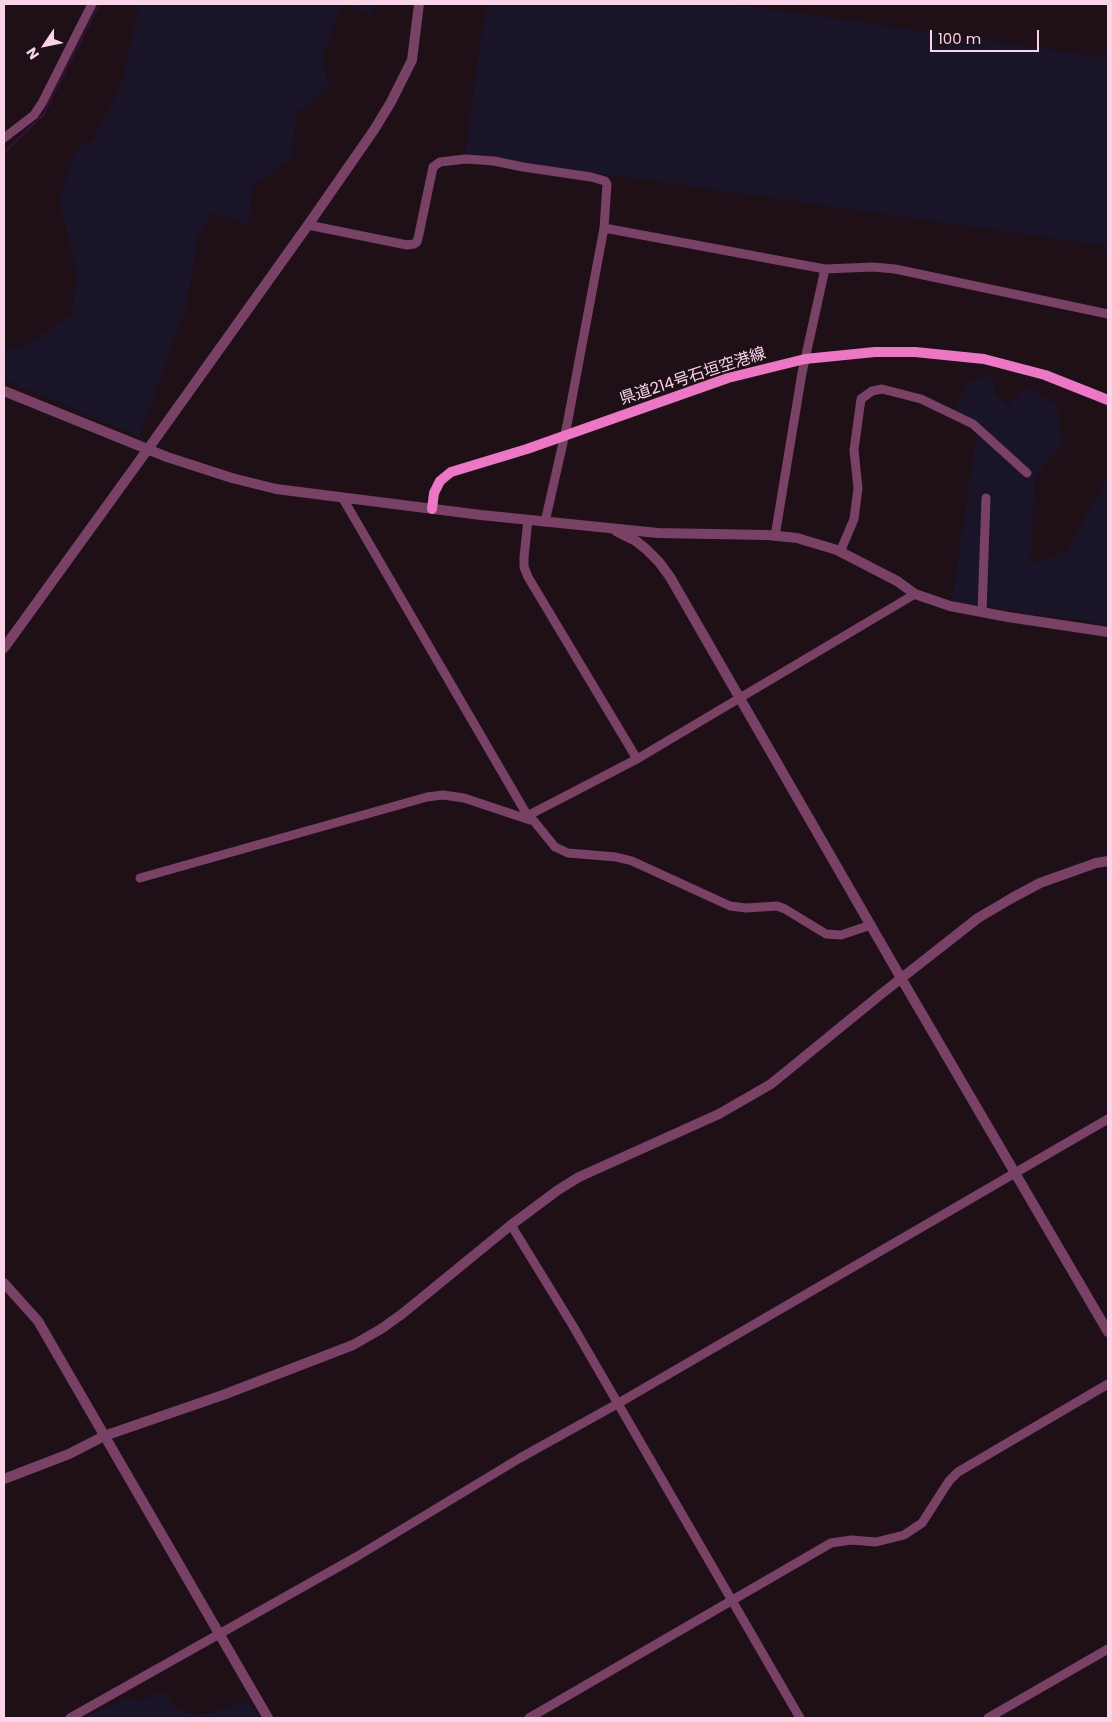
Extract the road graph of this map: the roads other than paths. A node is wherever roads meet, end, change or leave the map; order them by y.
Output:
1 (92, 4) edge
2 (419, 4) edge
3 (4, 138) edge
4 (308, 225) junction
5 (604, 228) junction
6 (825, 268) junction
7 (1108, 314) edge
8 (805, 359) junction
9 (4, 391) edge
10 (1108, 400) edge
11 (564, 436) junction
12 (148, 449) junction
13 (1027, 472) dead end
14 (342, 497) junction
15 (986, 498) dead end
16 (432, 509) junction
17 (528, 520) junction
18 (546, 522) junction
19 (608, 528) junction
20 (775, 536) junction
21 (840, 552) junction
22 (915, 594) junction
23 (982, 612) junction
24 (1108, 632) edge
25 (4, 648) edge
26 (741, 698) junction
27 (637, 759) junction
28 (529, 817) junction
29 (1108, 861) edge
30 (140, 878) dead end
31 (871, 924) junction
32 (902, 978) junction
33 (1108, 1120) edge
34 (1015, 1172) junction
35 (511, 1225) junction
36 (4, 1284) edge
37 (1108, 1332) edge
38 (1108, 1384) edge
39 (617, 1404) junction
40 (104, 1436) junction
41 (4, 1479) edge
42 (731, 1601) junction
43 (220, 1634) junction
44 (1108, 1649) edge
45 (70, 1718) edge
46 (268, 1718) edge
47 (528, 1718) edge
48 (800, 1718) edge
49 (988, 1718) edge

1 - 3 street
2 - 4 street
4 - 5 street
4 - 12 street
5 - 6 street
5 - 11 street
6 - 7 street
6 - 8 street
8 - 10 main road, 県道214号石垣空港線
8 - 11 main road, 県道214号石垣空港線
8 - 20 street
9 - 12 street
11 - 16 main road, 県道214号石垣空港線
11 - 18 street
12 - 14 street
12 - 25 street
13 - 21 street
14 - 16 street
14 - 28 street
15 - 23 street
16 - 17 street
17 - 18 street
17 - 27 street
18 - 19 street
19 - 20 street
19 - 26 street
20 - 21 street
21 - 22 street
22 - 23 street
22 - 26 street
23 - 24 street
26 - 27 street
26 - 31 street
27 - 28 street
28 - 30 street
28 - 31 street
29 - 32 street
31 - 32 street
32 - 34 street
32 - 35 street
33 - 34 street
34 - 37 street
34 - 39 street
35 - 39 street
35 - 40 street
36 - 40 street
38 - 42 street
39 - 42 street
39 - 43 street
40 - 41 street
40 - 43 street
42 - 47 street
42 - 48 street
43 - 45 street
43 - 46 street
44 - 49 street

